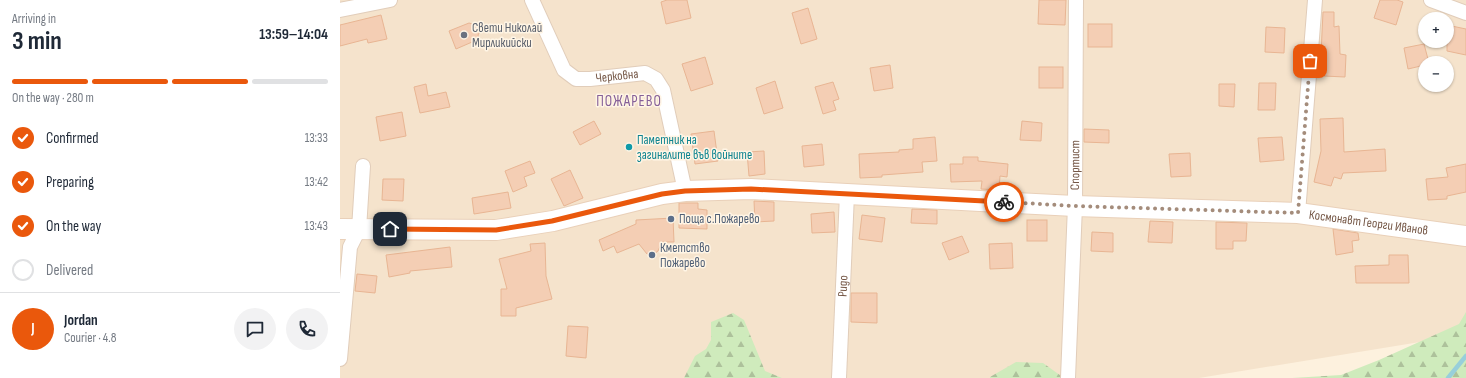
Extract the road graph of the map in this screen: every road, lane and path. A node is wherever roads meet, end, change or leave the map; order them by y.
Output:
1 (390, 0) edge
2 (532, 0) edge
3 (1076, 0) edge
4 (1315, 0) edge
5 (1431, 0) edge
6 (340, 10) edge
7 (1466, 13) edge
8 (363, 166) dead end
9 (685, 191) junction
10 (847, 194) junction
11 (1075, 206) junction
12 (1298, 213) junction
13 (350, 229) edge
14 (1466, 236) edge
15 (340, 360) edge
16 (839, 378) edge
17 (1068, 378) edge

1 - 6 street
2 - 9 street, Черковна
3 - 11 street, Спортист
4 - 12 street
5 - 7 street
8 - 13 street
9 - 10 street, Космонавт Георги Иванов
9 - 13 street, Космонавт Георги Иванов
10 - 11 street, Космонавт Георги Иванов
10 - 16 street, Ридо
11 - 12 street, Космонавт Георги Иванов
11 - 17 street, Спортист
12 - 14 street, Космонавт Георги Иванов
13 - 15 street

